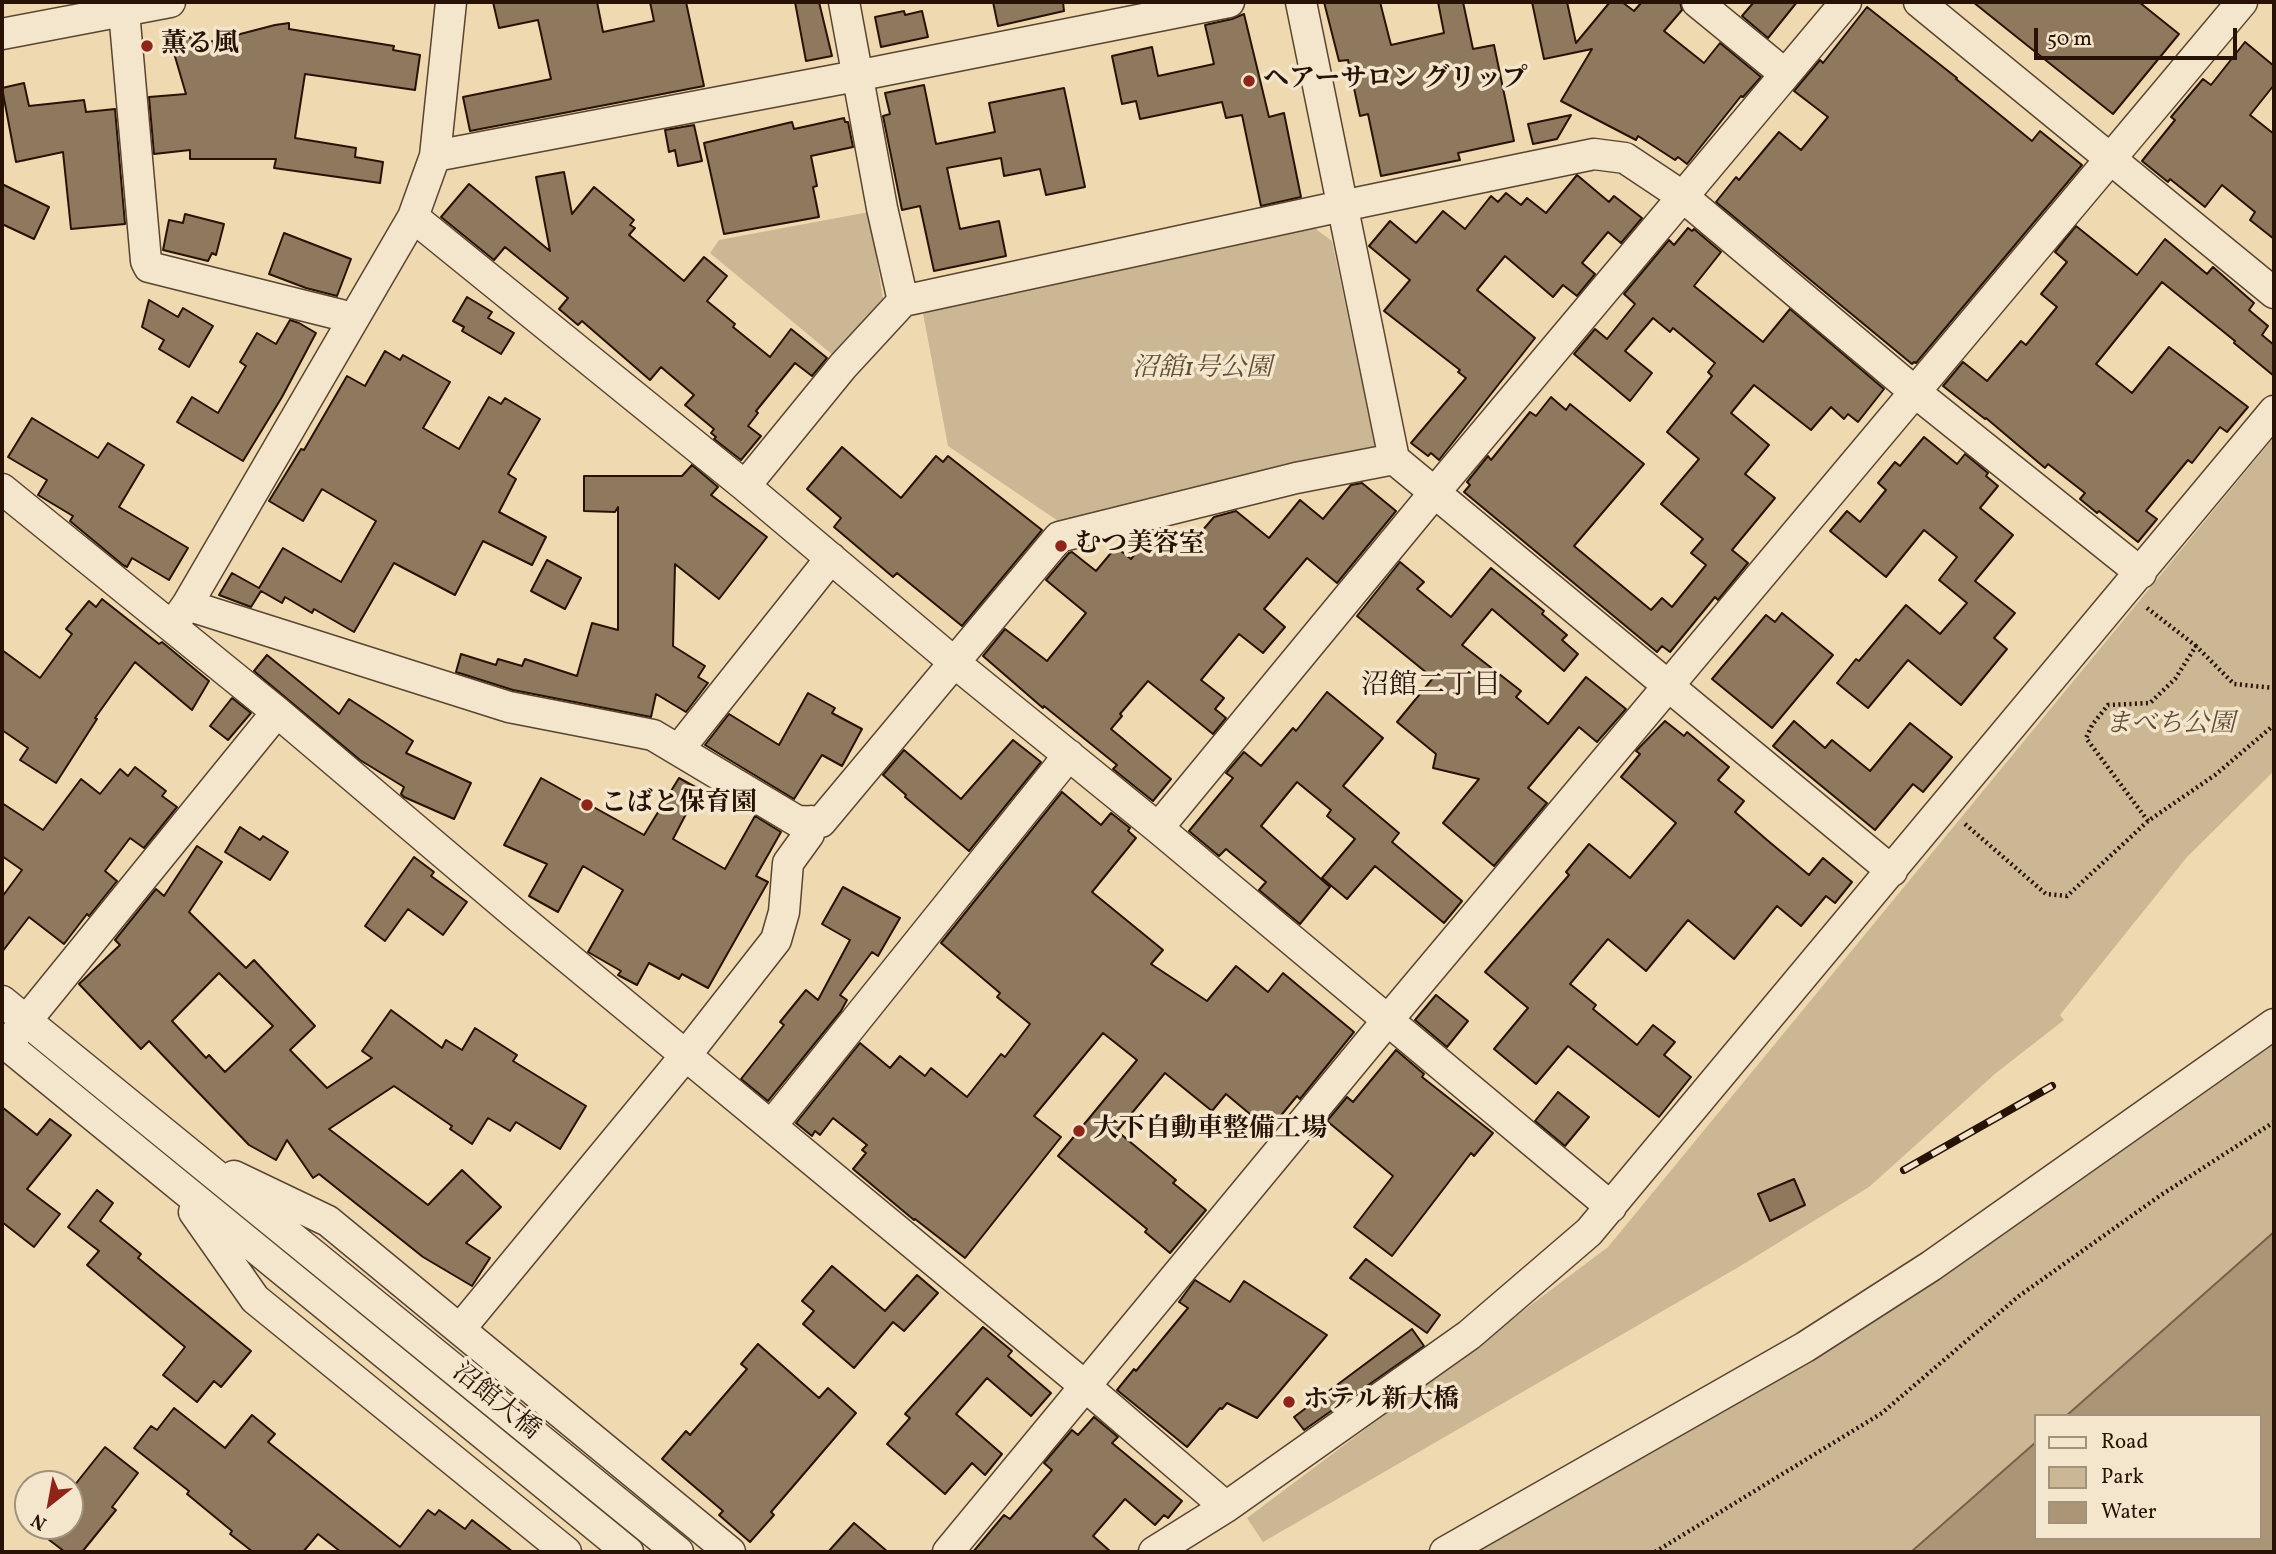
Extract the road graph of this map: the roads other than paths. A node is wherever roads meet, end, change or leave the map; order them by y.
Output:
1 (170, 2) edge
2 (451, 2) edge
3 (844, 2) edge
4 (1229, 2) edge
5 (1301, 2) edge
6 (1697, 2) edge
7 (1846, 2) edge
8 (1919, 2) edge
9 (2242, 2) edge
10 (124, 11) junction
11 (2, 34) edge
12 (1786, 74) junction
13 (856, 76) junction
14 (435, 156) junction
15 (2110, 160) junction
16 (1682, 197) junction
17 (1342, 206) junction
18 (413, 217) junction
19 (2274, 293) edge
20 (902, 301) junction
21 (353, 318) junction
22 (1915, 392) junction
23 (2274, 411) edge
24 (1394, 459) junction
25 (745, 486) junction
26 (2, 489) edge
27 (1435, 492) junction
28 (831, 558) junction
29 (2141, 573) junction
30 (179, 616) junction
31 (956, 663) junction
32 (1667, 686) junction
33 (277, 712) junction
34 (679, 750) junction
35 (1069, 755) junction
36 (811, 821) junction
37 (1158, 828) junction
38 (1892, 871) junction
39 (2, 1001) edge
40 (26, 1021) junction
41 (1387, 1021) junction
42 (2274, 1024) edge
43 (3, 1046) edge
44 (686, 1055) junction
45 (771, 1126) junction
46 (190, 1154) junction
47 (174, 1183) junction
48 (1611, 1207) junction
49 (460, 1329) junction
50 (1085, 1386) junction
51 (1226, 1507) junction
52 (566, 1552) edge
53 (628, 1552) edge
54 (678, 1552) edge
55 (730, 1552) edge
56 (948, 1552) edge
57 (1154, 1552) edge
58 (1445, 1552) edge

1 - 10 street
2 - 14 street
3 - 13 street
4 - 13 street
5 - 17 street
6 - 12 street
7 - 12 street
8 - 15 street
9 - 15 street
10 - 11 street
10 - 21 street
12 - 16 street
13 - 14 street
13 - 20 street
14 - 18 street
15 - 19 street
15 - 22 street
16 - 17 street
16 - 22 street
16 - 27 street
17 - 20 street
17 - 24 street
18 - 21 street
18 - 25 street
20 - 25 street
21 - 30 street
22 - 29 street
22 - 32 street
23 - 29 street
24 - 27 street
24 - 31 street
25 - 28 street
26 - 30 street
27 - 32 street
27 - 37 street
28 - 31 street
28 - 34 street
29 - 38 street
30 - 33 street
30 - 34 street
31 - 35 street
31 - 36 street
32 - 38 street
32 - 41 street
33 - 40 street
33 - 44 street
34 - 36 street
35 - 37 street
35 - 45 street
36 - 44 street
37 - 41 street
38 - 48 street
39 - 40 street
40 - 43 street
40 - 46 street
41 - 48 street
41 - 50 street
42 - 58 street
43 - 47 street, 沼館大橋
44 - 45 street
44 - 49 street
45 - 50 street
46 - 49 street
46 - 54 street, 沼館大橋
47 - 52 street
47 - 53 street, 沼館大橋
48 - 51 street
49 - 55 street
50 - 51 street
50 - 56 street
51 - 57 street

